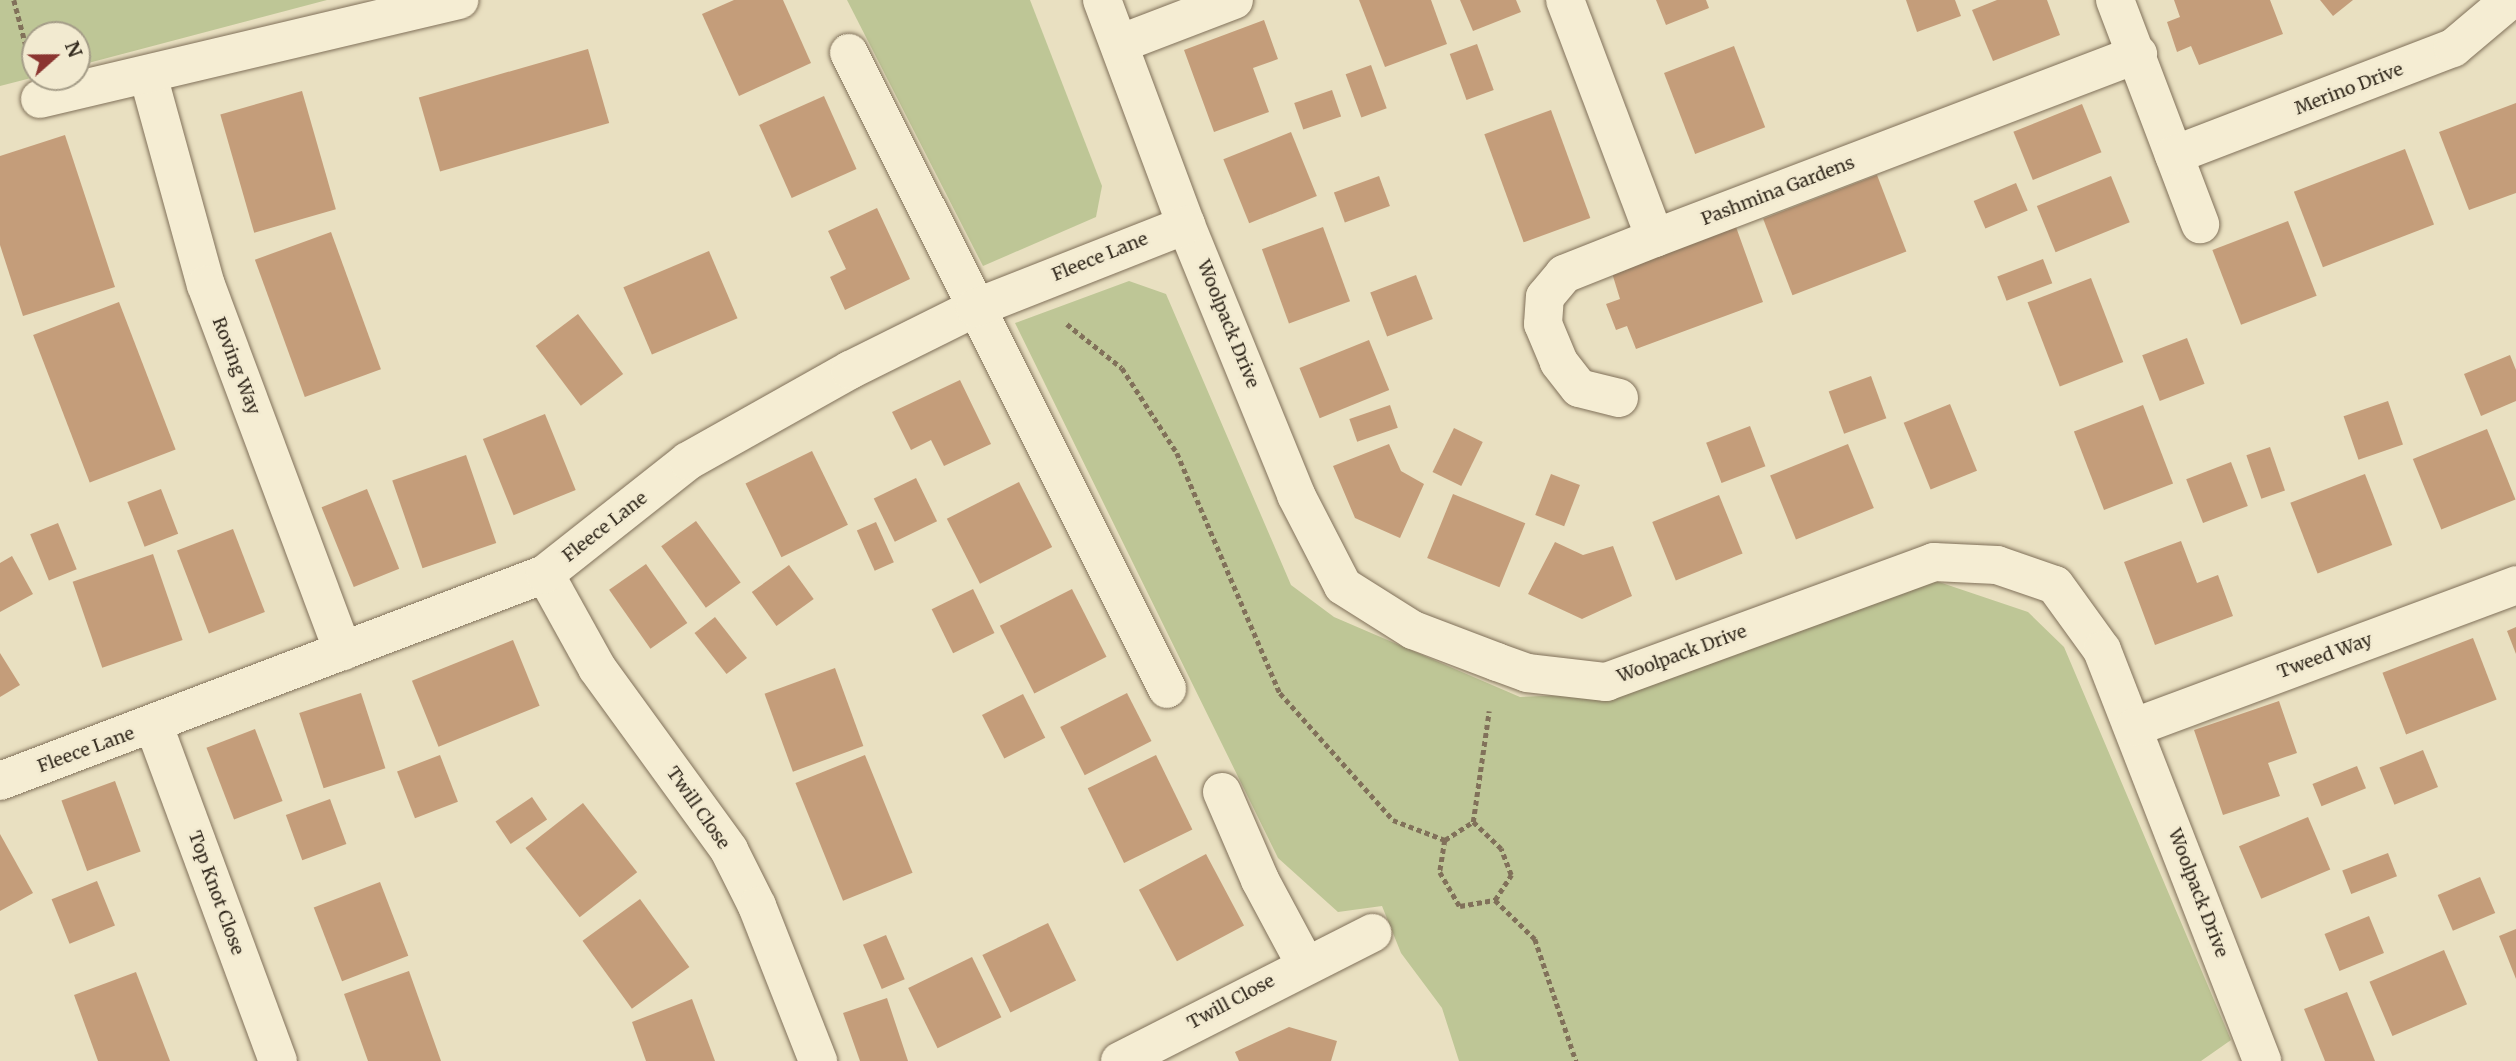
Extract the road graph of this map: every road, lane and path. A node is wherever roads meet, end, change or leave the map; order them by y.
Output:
1 (459, 0) edge
2 (1102, 0) edge
3 (1234, 0) edge
4 (1566, 0) edge
5 (2115, 0) edge
6 (2510, 0) edge
7 (1119, 44) junction
8 (849, 53) dead end
9 (2138, 54) junction
10 (148, 75) junction
11 (40, 99) dead end
12 (2174, 155) junction
13 (2200, 223) dead end
14 (1186, 225) junction
15 (1655, 238) junction
16 (1023, 288) junction
17 (975, 308) junction
18 (1619, 398) dead end
19 (545, 574) junction
20 (2516, 585) edge
21 (344, 651) junction
22 (1497, 662) junction
23 (1167, 689) dead end
24 (154, 726) junction
25 (2135, 727) junction
26 (0, 781) edge
27 (1222, 792) dead end
28 (1473, 822) junction
29 (1445, 840) junction
30 (1495, 900) junction
31 (1372, 933) dead end
32 (1306, 964) junction
33 (278, 1061) edge
34 (818, 1061) edge
35 (1120, 1061) edge
36 (1576, 1061) edge
37 (2262, 1061) edge

1 - 10 street
2 - 7 street, Woolpack Drive
3 - 7 street
4 - 15 street
5 - 9 street
6 - 12 street, Merino Drive
7 - 14 street, Woolpack Drive
8 - 17 street
9 - 12 street
9 - 15 street, Pashmina Gardens
10 - 11 street
10 - 21 street, Roving Way
12 - 13 street
14 - 16 street, Fleece Lane
14 - 22 street, Woolpack Drive
15 - 18 street, Pashmina Gardens
16 - 17 street, Fleece Lane
16 - 29 path
17 - 19 street, Fleece Lane
17 - 23 street
19 - 21 street, Fleece Lane
19 - 34 street, Twill Close
20 - 25 street, Tweed Way
21 - 24 street, Fleece Lane
22 - 25 street, Woolpack Drive
22 - 28 path
24 - 26 street, Fleece Lane
24 - 33 street, Top Knot Close
25 - 37 street, Woolpack Drive
27 - 32 street
28 - 29 path
28 - 30 path
29 - 30 path
30 - 36 path
31 - 32 street, Twill Close
32 - 35 street, Twill Close

